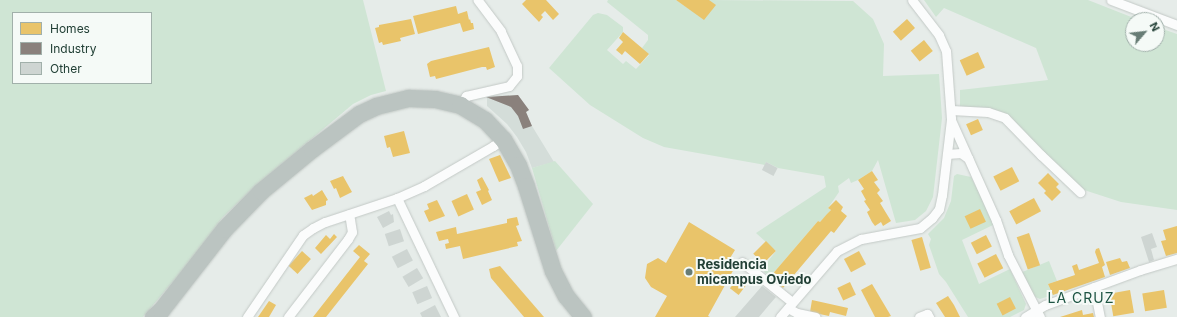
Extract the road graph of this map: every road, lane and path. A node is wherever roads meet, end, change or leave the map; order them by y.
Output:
1 (478, 0) edge
2 (912, 0) edge
3 (1112, 0) edge
4 (1177, 25) edge
5 (460, 105) junction
6 (951, 114) junction
7 (503, 139) junction
8 (947, 154) junction
9 (968, 158) junction
10 (1080, 192) dead end
11 (397, 198) junction
12 (349, 214) junction
13 (1177, 259) edge
14 (742, 262) dead end
15 (1094, 287) junction
16 (790, 305) junction
17 (1037, 314) edge
18 (153, 317) edge
19 (247, 317) edge
20 (288, 317) edge
21 (454, 317) edge
22 (583, 317) edge
23 (780, 317) edge
24 (816, 317) edge
25 (920, 317) edge
26 (929, 317) edge
27 (1025, 317) edge
28 (1100, 317) edge

1 - 5 street
2 - 6 street
3 - 4 street
5 - 7 highway
5 - 18 highway
6 - 8 street
6 - 9 street
6 - 10 street
7 - 11 street
7 - 22 highway
8 - 9 street
8 - 16 street
9 - 17 street
11 - 12 street
11 - 21 street
12 - 19 street
12 - 20 street
13 - 15 street
14 - 16 street
15 - 17 street
15 - 28 street
16 - 23 street
16 - 24 street
17 - 27 street
25 - 26 street

